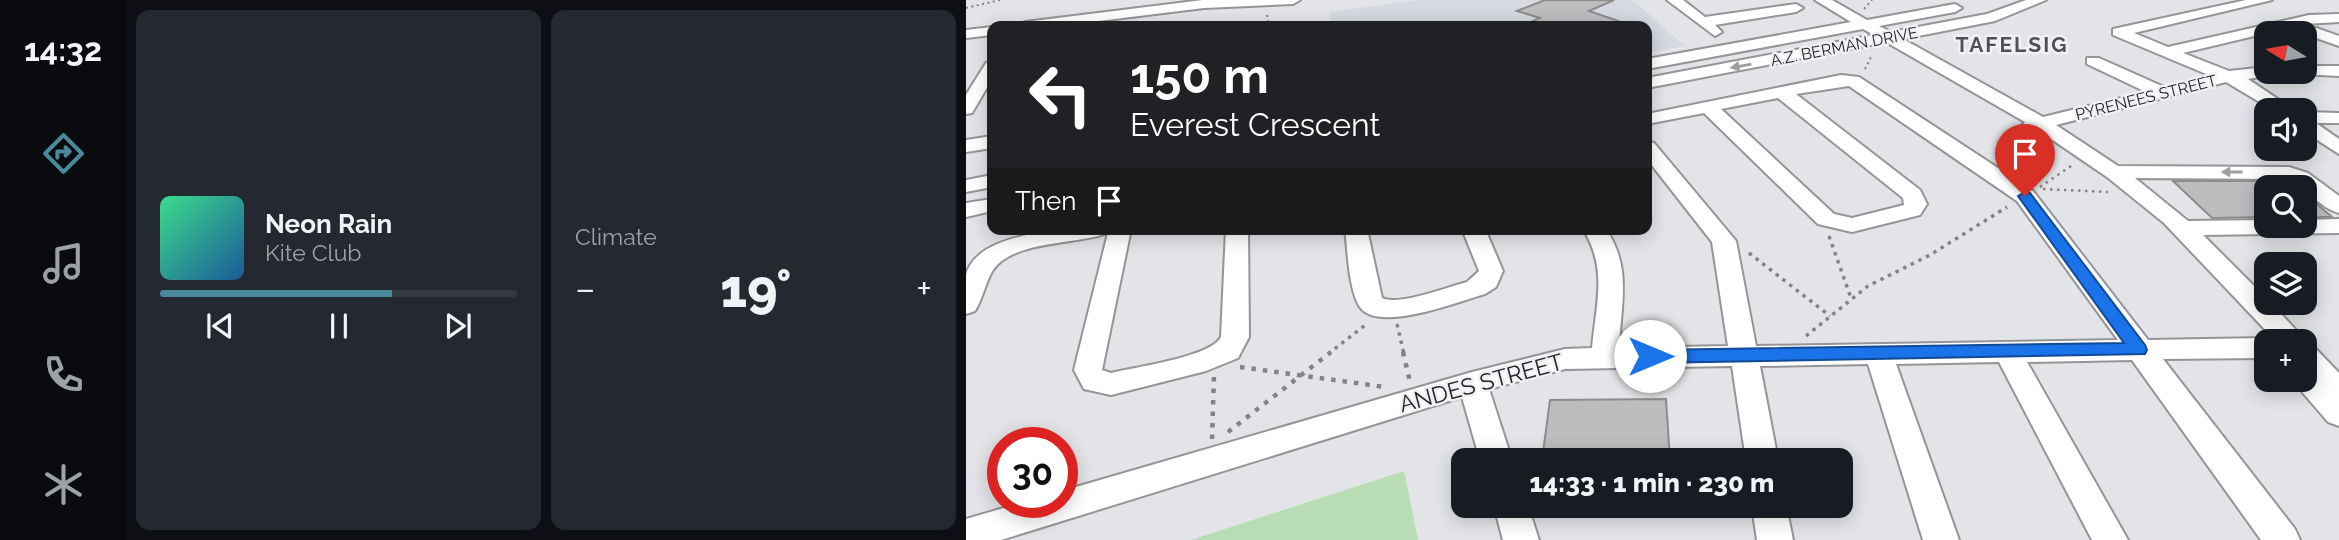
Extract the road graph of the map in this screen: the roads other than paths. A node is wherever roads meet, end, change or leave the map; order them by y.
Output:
1 (1285, 0) edge
2 (1674, 0) edge
3 (1757, 0) edge
4 (1810, 0) edge
5 (1822, 0) edge
6 (2004, 0) edge
7 (2039, 0) edge
8 (2266, 0) edge
9 (1049, 4) dead end
10 (1796, 8) dead end
11 (1774, 11) junction
12 (2339, 18) edge
13 (1034, 21) edge
14 (1109, 21) edge
15 (2302, 21) edge
16 (1703, 22) junction
17 (987, 31) edge
18 (966, 34) edge
19 (2254, 34) edge
20 (2317, 34) edge
21 (1720, 35) dead end
22 (1874, 36) junction
23 (2339, 41) edge
24 (2145, 57) dead end
25 (2168, 60) junction
26 (1652, 63) edge
27 (2317, 71) edge
28 (2339, 71) edge
29 (2254, 73) edge
30 (987, 74) edge
31 (2229, 76) junction
32 (2130, 78) junction
33 (1652, 82) edge
34 (1782, 92) junction
35 (2162, 93) junction
36 (2267, 98) edge
37 (1708, 107) junction
38 (966, 109) edge
39 (2317, 117) edge
40 (1652, 118) edge
41 (2339, 118) edge
42 (2033, 125) junction
43 (2317, 132) edge
44 (987, 143) edge
45 (966, 146) edge
46 (2339, 148) edge
47 (1652, 152) edge
48 (987, 182) edge
49 (2114, 182) junction
50 (966, 186) edge
51 (987, 206) edge
52 (2339, 206) edge
53 (966, 210) edge
54 (2339, 226) edge
55 (2182, 228) junction
56 (1071, 235) edge
57 (1119, 235) edge
58 (1237, 235) edge
59 (1357, 235) edge
60 (1476, 235) edge
61 (1598, 235) edge
62 (966, 305) edge
63 (2260, 329) edge
64 (2280, 329) edge
65 (2254, 348) edge
66 (2138, 350) junction
67 (2008, 352) junction
68 (1878, 353) junction
69 (1746, 355) junction
70 (1605, 357) junction
71 (2317, 367) edge
72 (1472, 383) junction
73 (2339, 390) edge
74 (2317, 391) edge
75 (2339, 414) edge
76 (1492, 448) edge
77 (1760, 448) edge
78 (1515, 518) edge
79 (1771, 518) edge
80 (966, 535) edge
81 (1521, 540) edge
82 (1775, 540) edge
83 (1941, 540) edge
84 (2110, 540) edge
85 (2281, 540) edge

1 - 14 street
2 - 16 street
3 - 11 street
4 - 22 street
5 - 22 street
6 - 22 street, A.Z. BERMAN DRIVE
7 - 22 street, A.Z. BERMAN DRIVE
8 - 25 street
9 - 13 street
10 - 11 street
11 - 16 street
12 - 15 street
16 - 21 street
17 - 18 street
19 - 25 street
20 - 23 street
22 - 26 street, A.Z. BERMAN DRIVE
22 -> 33 street, A.Z. BERMAN DRIVE
22 - 42 street
24 - 32 street
25 - 31 street
25 - 32 street
27 - 28 street
29 - 31 street, PYRENEES STREET
30 - 38 street
31 - 35 street, PYRENEES STREET
31 - 36 street
32 - 35 street
34 - 37 street
34 - 37 street
34 - 66 street
35 - 42 street, PYRENEES STREET
37 - 40 street
39 - 41 street
42 - 49 street
42 - 63 street
43 - 46 street
44 - 45 street
47 - 69 street
48 - 50 street
52 -> 49 street
49 - 55 street
51 - 53 street
54 - 55 street
55 - 64 street
56 - 62 street
57 - 58 street
59 - 60 street
61 - 70 street
65 - 66 street, ANDES STREET
66 - 67 street, ANDES STREET
66 - 85 street
67 - 68 street, ANDES STREET
67 - 84 street
68 - 69 street, ANDES STREET
68 - 83 street
69 - 70 street, ANDES STREET
69 - 77 street
70 - 72 street, ANDES STREET
71 - 73 street
72 - 76 street
72 - 80 street, ANDES STREET
74 - 75 street
78 - 81 street
79 - 82 street

